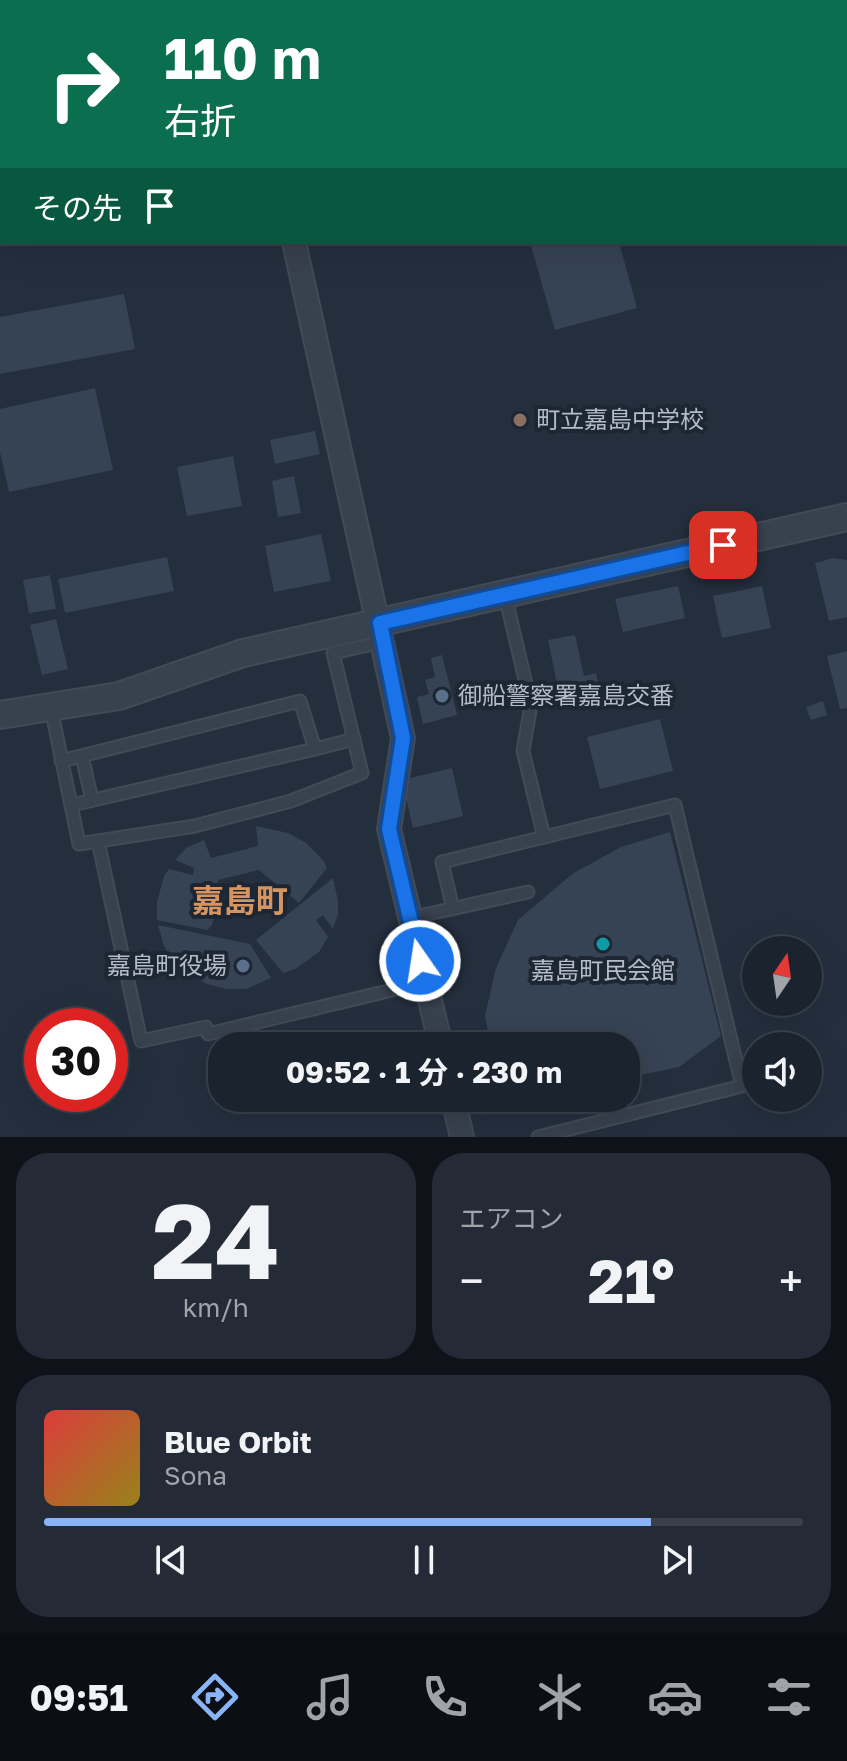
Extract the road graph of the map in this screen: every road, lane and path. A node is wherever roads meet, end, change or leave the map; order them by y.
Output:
1 (294, 244) edge
2 (847, 517) edge
3 (505, 595) junction
4 (381, 633) junction
5 (51, 708) junction
6 (0, 715) edge
7 (354, 739) junction
8 (315, 749) junction
9 (82, 756) junction
10 (61, 761) junction
11 (92, 800) junction
12 (72, 805) junction
13 (544, 837) junction
14 (98, 841) junction
15 (528, 892) dead end
16 (453, 909) junction
17 (410, 918) junction
18 (426, 982) junction
19 (438, 1032) edge
20 (456, 1112) edge
21 (462, 1137) edge
22 (538, 1137) edge

1 - 4 street
2 - 3 street
3 - 4 street
3 - 13 lane
4 - 5 street
4 - 7 lane
4 - 17 street
5 - 6 street
5 - 10 lane
7 - 8 lane
7 - 14 lane
8 - 9 lane
8 - 11 lane
9 - 10 lane
9 - 11 lane
10 - 12 lane
11 - 12 lane
12 - 14 lane
13 - 16 lane
13 - 22 lane
14 - 18 lane
15 - 16 lane
16 - 17 lane
17 - 18 street
18 - 19 street
20 - 21 street

